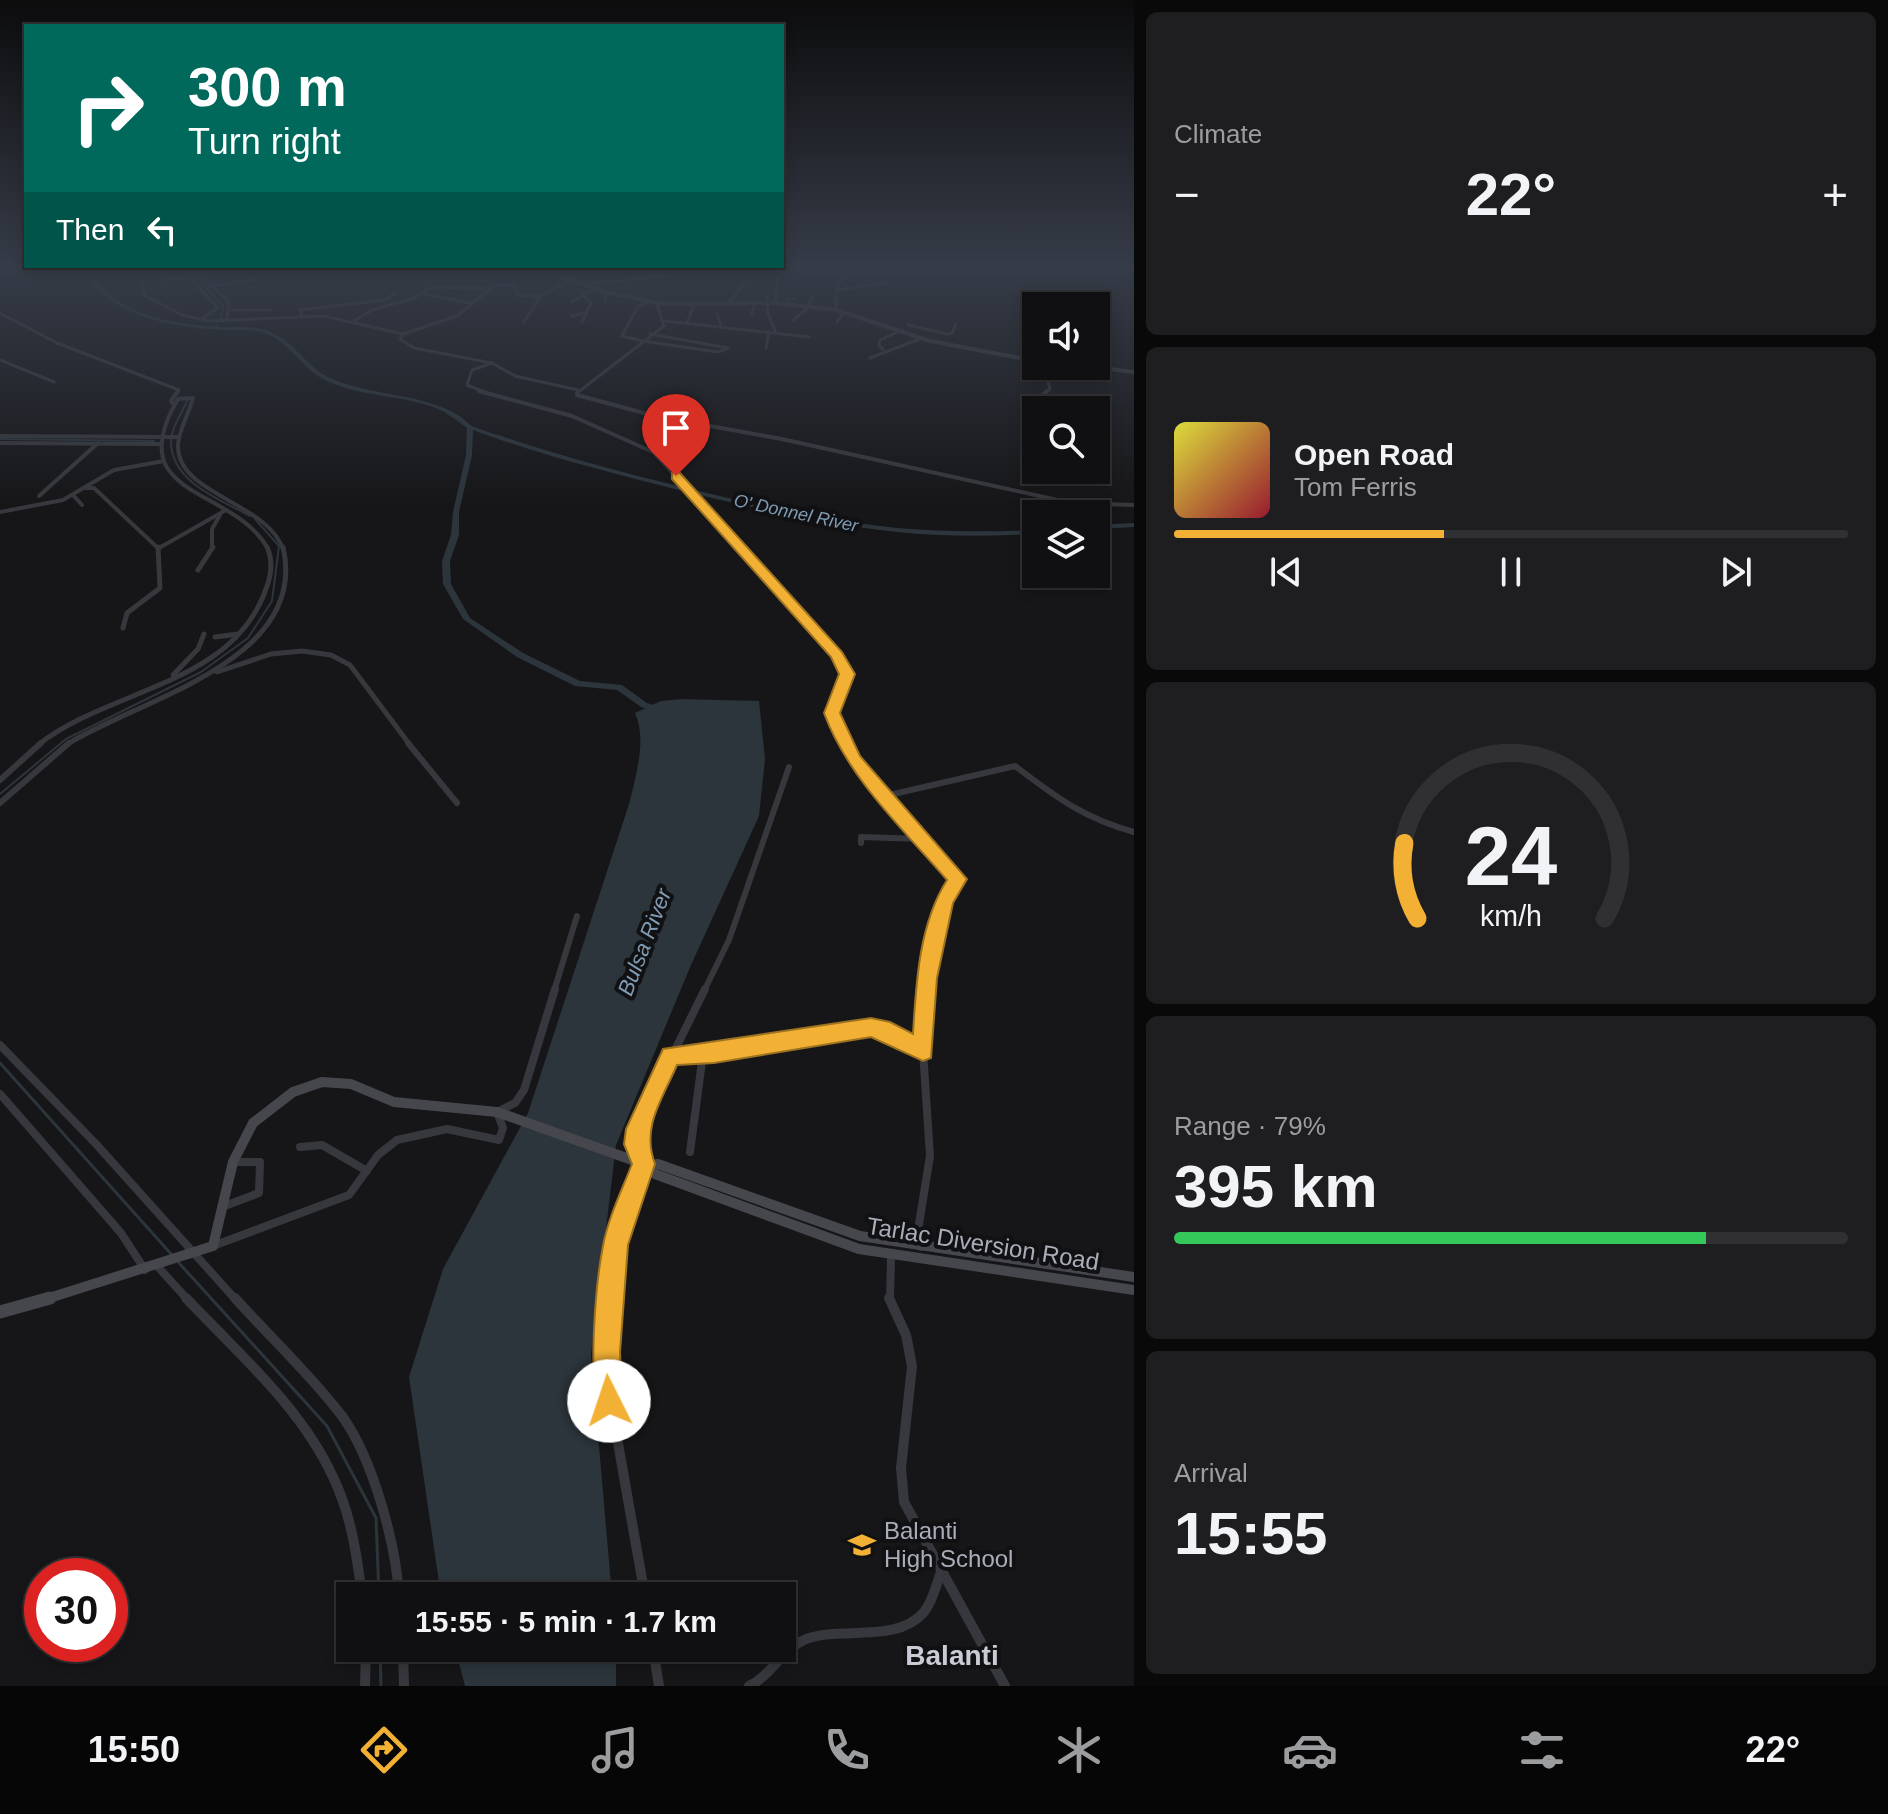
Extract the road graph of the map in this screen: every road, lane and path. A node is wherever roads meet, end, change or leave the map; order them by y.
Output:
1 (910, 346) edge
2 (67, 347) edge
3 (412, 347) edge
4 (635, 347) edge
5 (681, 347) edge
6 (721, 347) edge
7 (880, 347) edge
8 (904, 347) edge
9 (955, 347) edge
10 (883, 349) junction
11 (914, 350) dead end
12 (870, 358) dead end
13 (1022, 359) edge
14 (0, 360) edge
15 (492, 363) junction
16 (1110, 369) edge
17 (1134, 372) edge
18 (1048, 380) edge
19 (54, 382) dead end
20 (578, 390) junction
21 (1043, 395) dead end
22 (174, 405) junction
23 (0, 436) edge
24 (178, 437) junction
25 (161, 440) junction
26 (0, 443) edge
27 (98, 443) junction
28 (164, 461) junction
29 (86, 488) junction
30 (73, 495) junction
31 (39, 496) dead end
32 (82, 505) dead end
33 (1134, 505) edge
34 (226, 510) junction
35 (0, 512) edge
36 (159, 548) junction
37 (198, 570) dead end
38 (123, 628) dead end
39 (204, 634) dead end
40 (238, 634) junction
41 (215, 637) dead end
42 (202, 677) junction
43 (166, 682) junction
44 (173, 692) junction
45 (789, 767) dead end
46 (0, 780) edge
47 (885, 796) junction
48 (0, 803) edge
49 (457, 803) dead end
50 (1134, 832) edge
51 (922, 839) junction
52 (861, 843) dead end
53 (577, 916) dead end
54 (0, 1045) edge
55 (923, 1051) junction
56 (703, 1054) junction
57 (671, 1056) junction
58 (0, 1094) edge
59 (502, 1113) junction
60 (300, 1147) dead end
61 (690, 1152) dead end
62 (233, 1162) junction
63 (643, 1164) junction
64 (367, 1171) junction
65 (222, 1207) junction
66 (213, 1246) junction
67 (891, 1249) junction
68 (922, 1254) junction
69 (190, 1256) junction
70 (164, 1266) junction
71 (145, 1270) junction
72 (1134, 1277) edge
73 (1134, 1290) edge
74 (0, 1312) edge
75 (941, 1572) junction
76 (360, 1582) edge
77 (398, 1582) edge
78 (643, 1582) edge
79 (366, 1662) edge
80 (403, 1662) edge
81 (655, 1662) edge
82 (365, 1686) edge
83 (404, 1686) edge
84 (659, 1686) edge
85 (749, 1686) edge
86 (1005, 1686) edge

1 - 11 street
2 - 22 street
3 - 15 street
4 - 20 street
5 - 6 street
7 - 10 street
8 - 10 street
9 - 13 street
10 - 12 street
14 - 19 street
15 - 20 street
15 - 47 street
16 - 17 street
18 - 21 street
20 - 33 street
22 - 24 street
22 - 25 street
23 - 25 street
24 - 25 street
24 - 42 street
25 - 27 street
25 - 28 street
26 - 27 street
27 - 31 street
28 - 29 street
28 - 34 street
29 - 30 street
29 - 36 street
30 - 32 street
30 - 35 street
34 - 36 street
34 - 37 street
34 - 40 street
36 - 38 street
39 - 43 street
40 - 41 street
40 - 43 street
42 - 44 street
42 - 49 street
43 - 44 street
43 - 46 street
44 - 48 street
45 - 57 street
47 - 50 street
47 - 51 street
51 - 52 street
51 - 55 street
53 - 59 street
54 - 69 street
55 - 56 street
55 - 68 street
56 - 57 street
56 - 61 street
57 - 63 street
58 - 71 street
59 - 62 main road, Tarlac Diversion Road
59 - 63 main road, Tarlac Diversion Road
59 - 64 street
60 - 64 street
62 - 65 main road, Tarlac Diversion Road
62 - 65 street
63 - 67 main road, Tarlac Diversion Road
63 - 78 street
64 - 66 street
65 - 66 main road, Tarlac Diversion Road
66 - 69 main road
67 - 68 main road, Tarlac Diversion Road
67 - 75 street
68 - 72 main road, Tarlac Diversion Road
68 - 73 main road, Tarlac Diversion Road
69 - 70 main road
69 - 77 street
70 - 71 main road
70 - 76 street
71 - 74 main road
75 - 85 street
75 - 86 street
79 - 82 street
80 - 83 street
81 - 84 street

